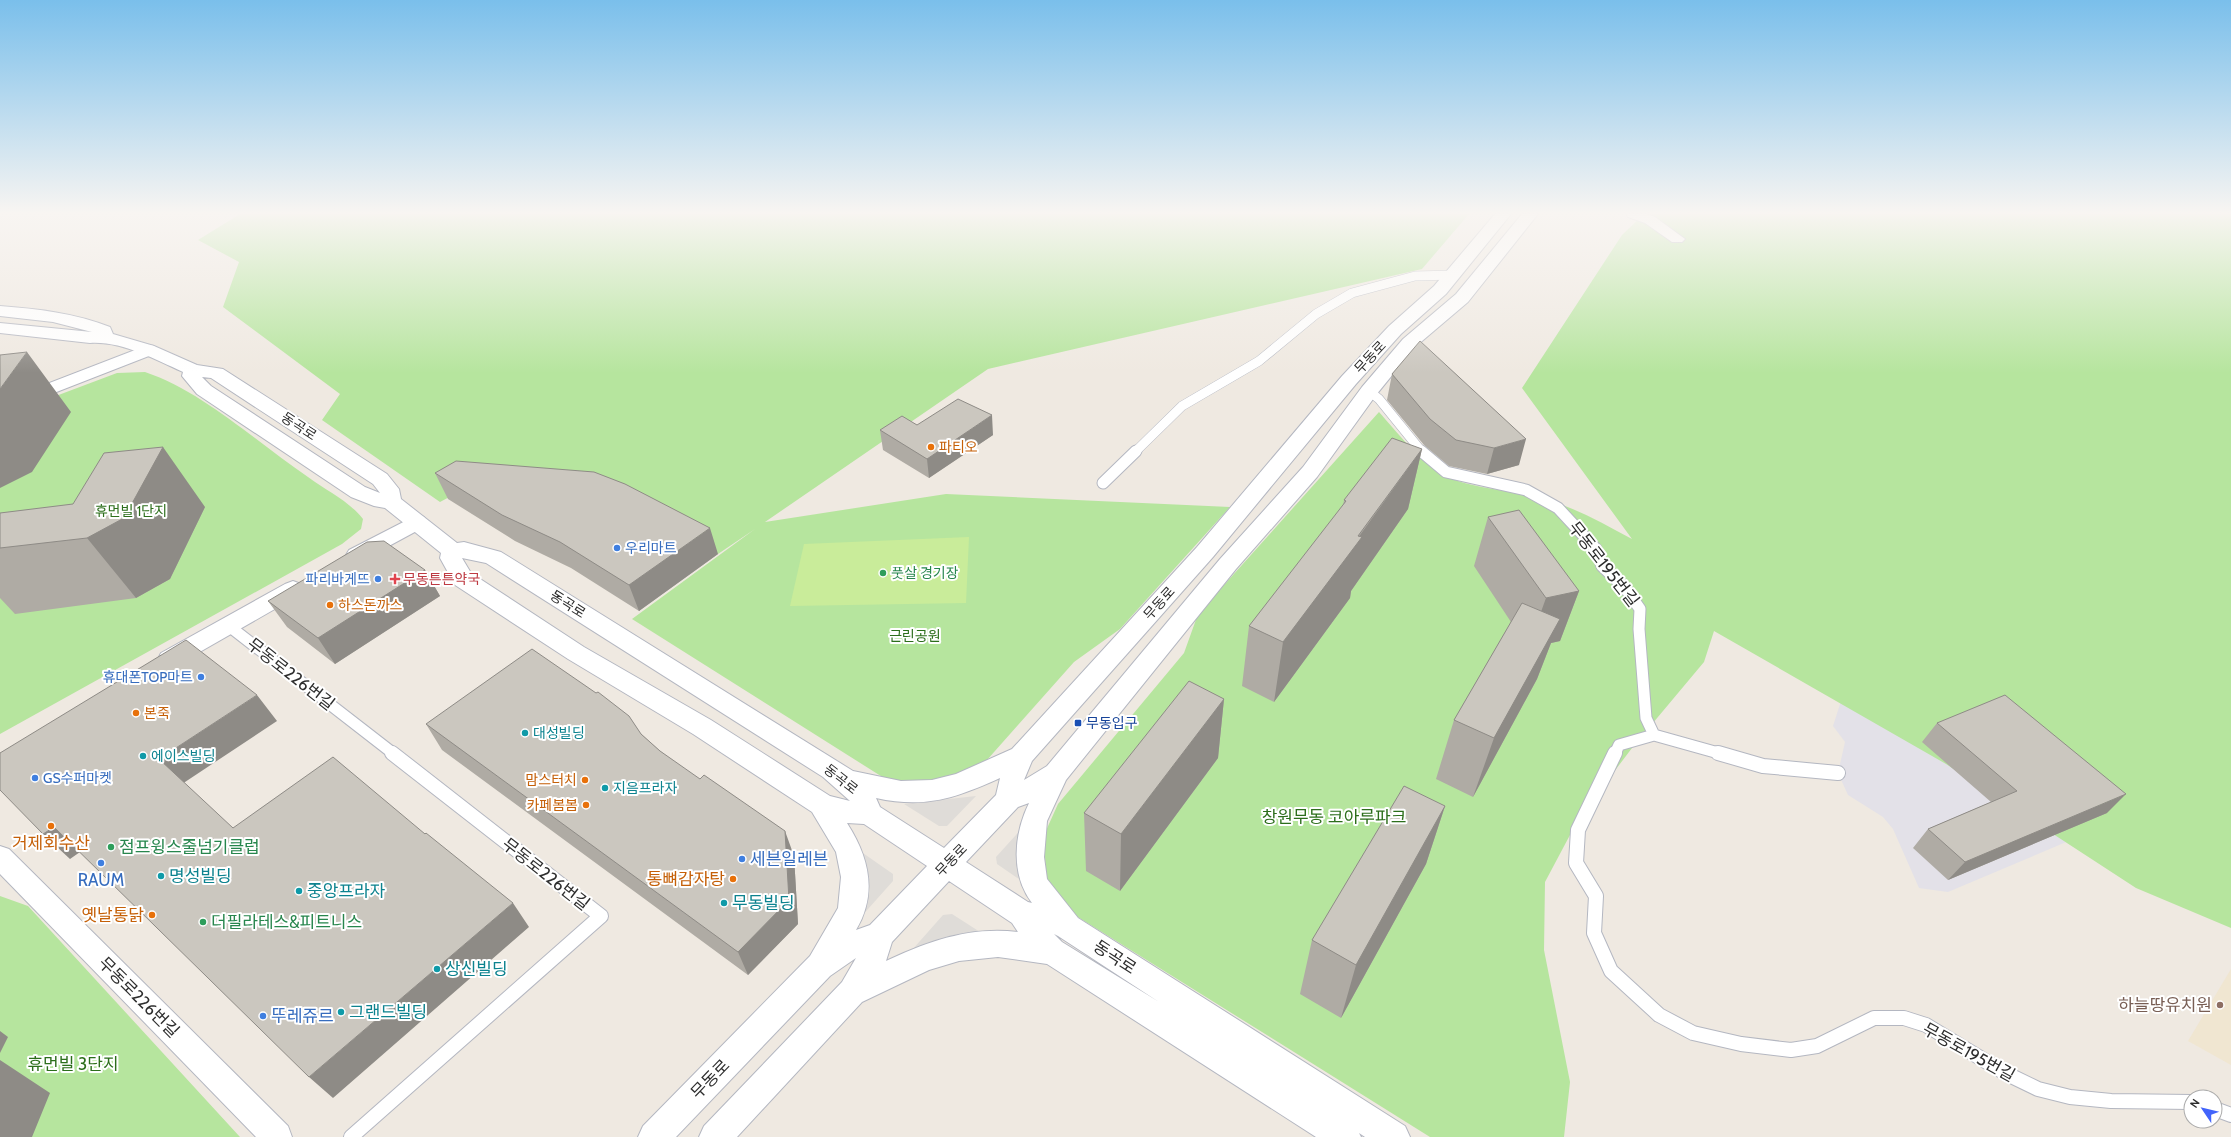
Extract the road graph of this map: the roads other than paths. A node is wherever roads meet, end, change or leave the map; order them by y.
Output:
1 (1460, 267) edge
2 (1487, 267) edge
3 (1454, 275) junction
4 (0, 311) edge
5 (0, 328) edge
6 (105, 337) junction
7 (148, 350) junction
8 (1369, 391) junction
9 (0, 408) edge
10 (1103, 483) dead end
11 (416, 522) junction
12 (453, 551) junction
13 (339, 564) edge
14 (312, 579) edge
15 (229, 626) junction
16 (152, 668) edge
17 (1654, 735) junction
18 (1021, 756) junction
19 (1056, 773) junction
20 (1838, 773) dead end
21 (846, 780) junction
22 (1009, 799) junction
23 (821, 804) junction
24 (869, 813) junction
25 (0, 857) edge
26 (947, 864) junction
27 (1022, 914) junction
28 (1068, 927) junction
29 (878, 936) junction
30 (1052, 951) junction
31 (820, 966) junction
32 (852, 992) junction
33 (2183, 1102) edge
34 (277, 1137) edge
35 (351, 1137) edge
36 (654, 1137) edge
37 (715, 1137) edge
38 (1345, 1137) edge
39 (1394, 1137) edge

1 - 3 main road, 무동로
2 - 8 main road, 무동로
3 - 10 lane
3 - 18 main road, 무동로
4 - 6 main road, 동곡로
5 - 6 main road, 동곡로
6 - 7 main road, 동곡로
7 - 9 street
7 - 11 main road, 동곡로
8 - 17 lane, 무동로195번길
8 - 19 main road, 무동로
11 - 12 main road, 동곡로
11 - 13 street
12 - 21 main road, 동곡로
12 - 23 main road, 동곡로
14 - 15 street, 무동로226번길
15 - 16 street, 무동로226번길
15 - 35 lane, 무동로226번길
17 - 20 lane
17 - 33 lane, 무동로195번길
18 - 21 main road
18 - 22 main road, 무동로
19 - 22 main road
19 - 28 main road
21 - 24 main road, 동곡로
22 - 26 main road, 무동로
23 - 24 main road, 동곡로
23 - 31 main road
24 - 26 main road
25 - 34 street, 무동로226번길
26 - 27 main road
26 - 29 main road, 무동로
27 - 28 main road, 동곡로
27 - 30 main road, 동곡로
28 - 39 main road, 동곡로
29 - 31 main road, 무동로
29 - 32 main road
30 - 32 main road
30 - 38 main road, 동곡로
31 - 36 main road, 무동로
32 - 37 main road

